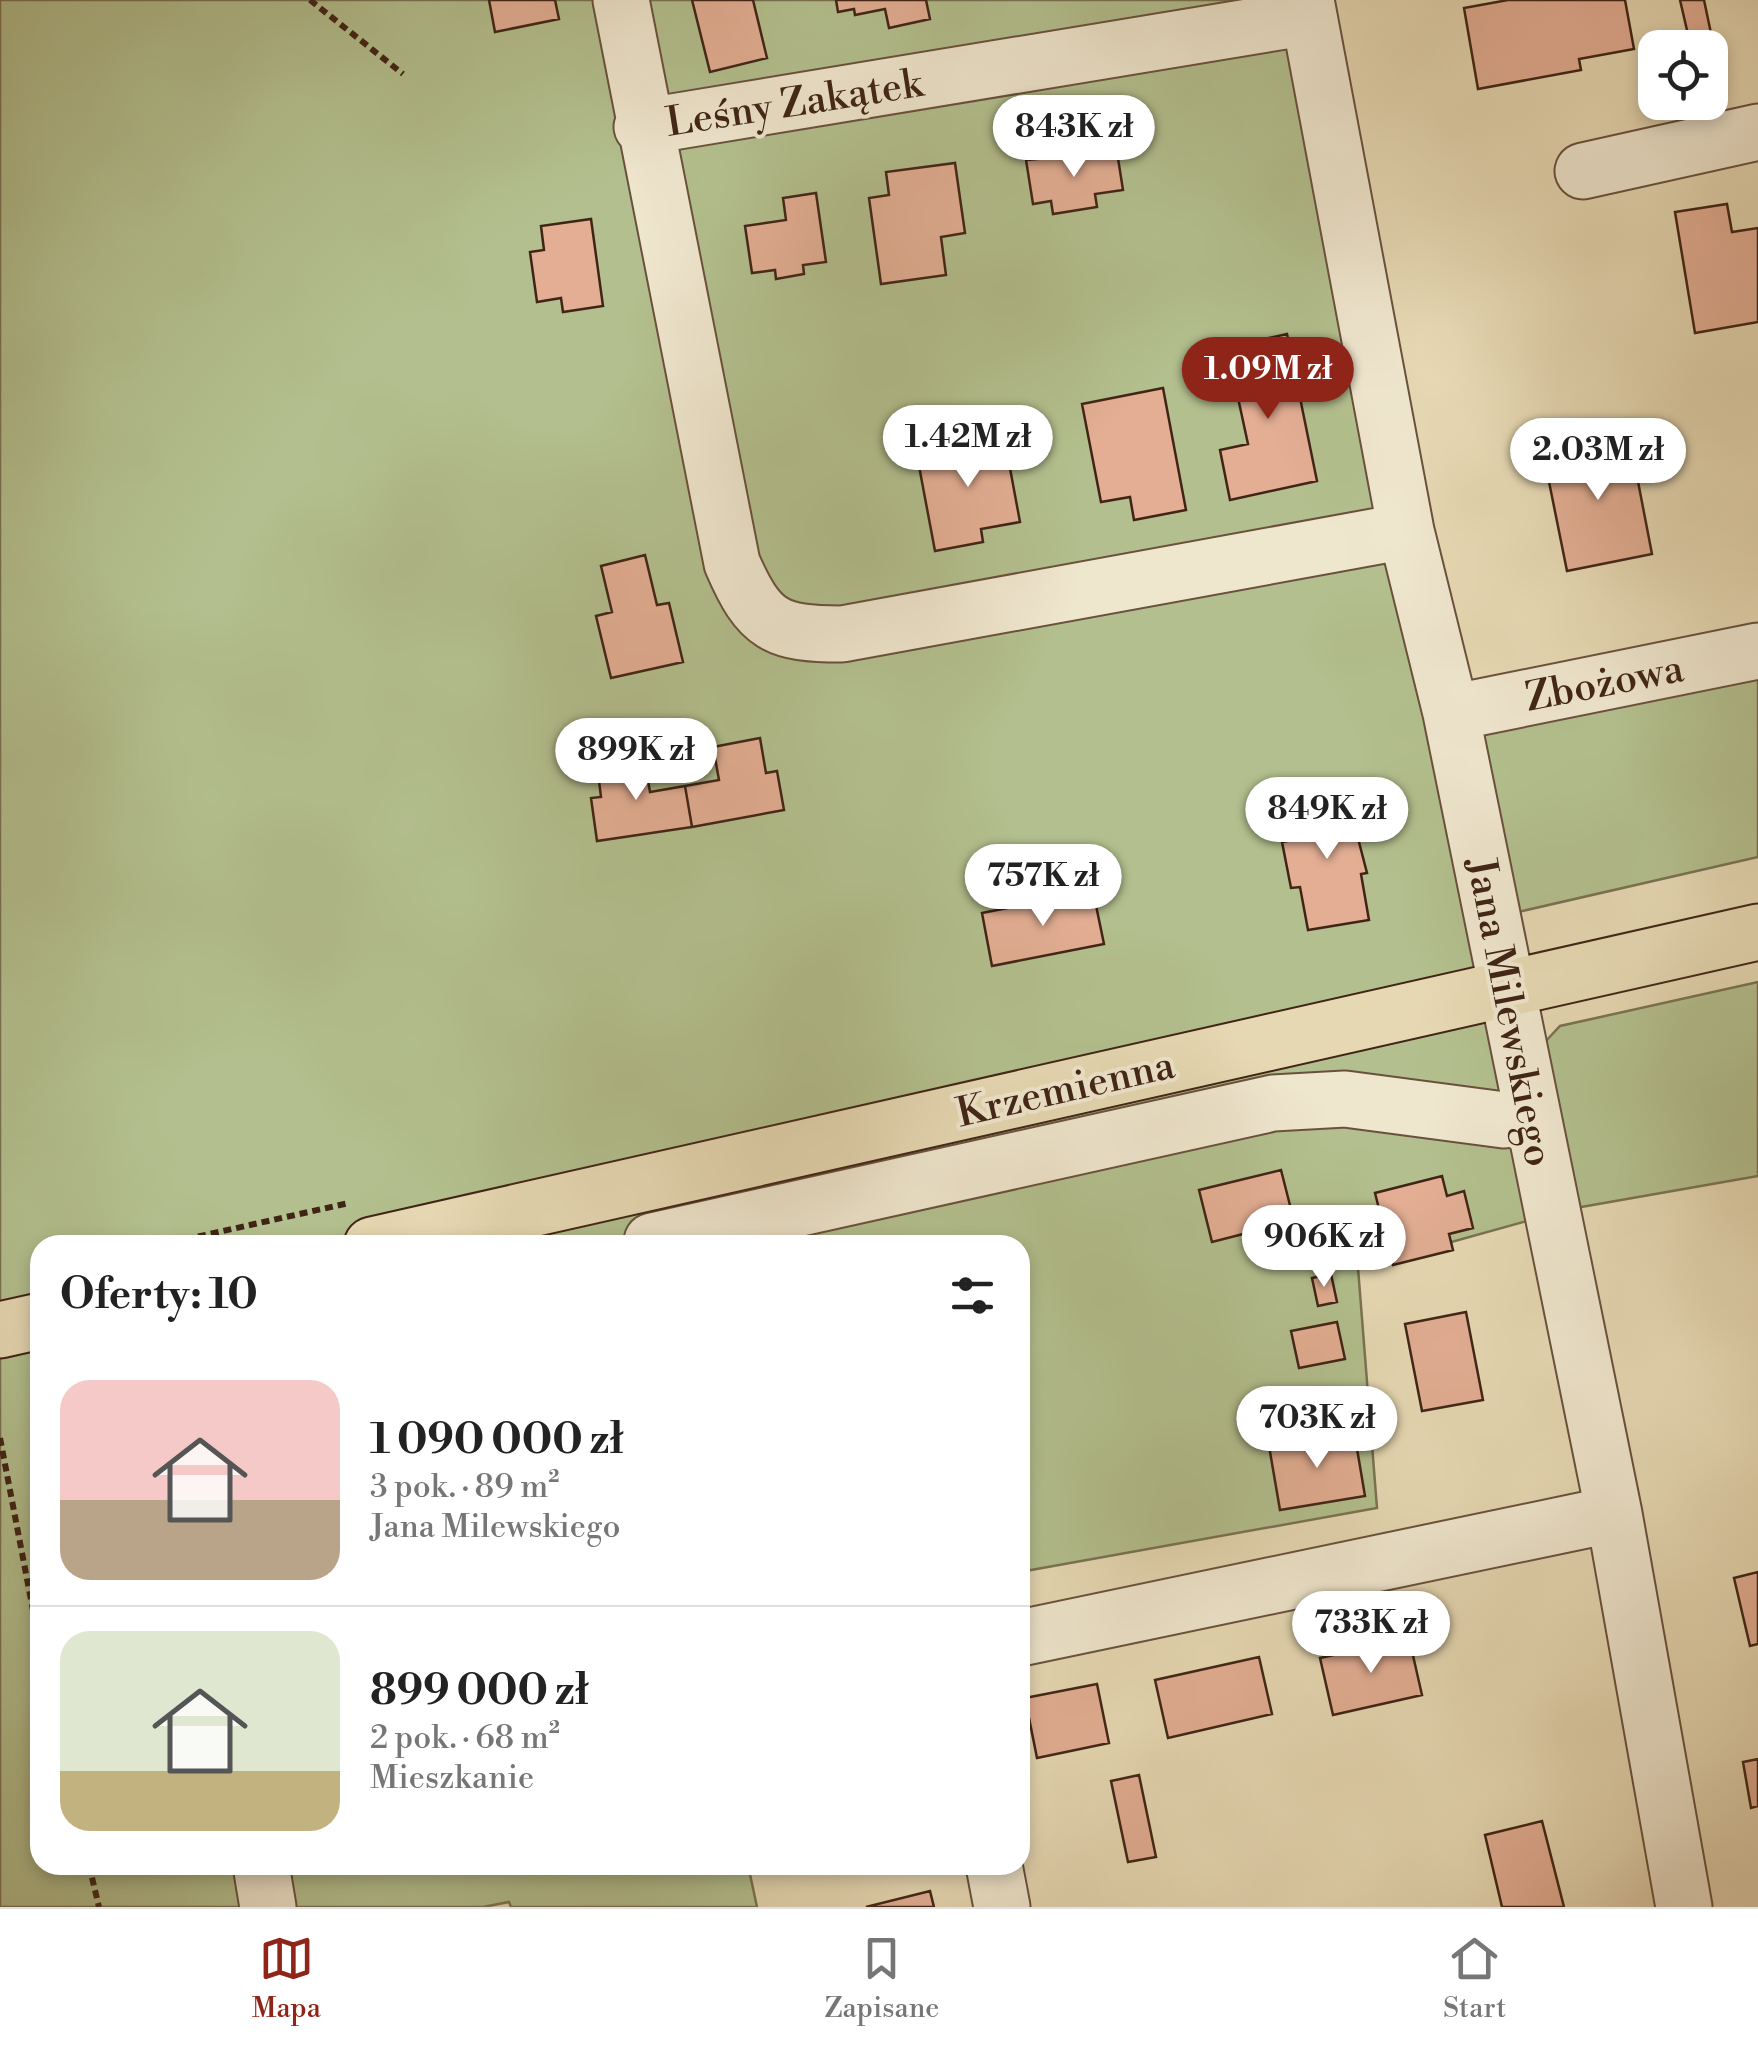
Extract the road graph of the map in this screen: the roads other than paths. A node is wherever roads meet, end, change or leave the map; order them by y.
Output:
1 (621, 0) edge
2 (1308, 9) edge
3 (642, 127) junction
4 (1758, 132) edge
5 (1583, 171) dead end
6 (1406, 531) junction
7 (1758, 651) edge
8 (1451, 713) junction
9 (1758, 932) edge
10 (1504, 988) junction
11 (1530, 1113) junction
12 (416, 1235) edge
13 (679, 1235) edge
14 (30, 1322) edge
15 (0, 1330) edge
16 (1614, 1514) junction
17 (1030, 1636) edge
18 (263, 1875) edge
19 (996, 1875) edge
20 (268, 1907) edge
21 (1002, 1907) edge
22 (1684, 1907) edge

1 - 3 street, Leśny Zakątek
2 - 3 street, Leśny Zakątek
2 - 6 street, Jana Milewskiego
3 - 6 street
4 - 5 street
6 - 8 street, Jana Milewskiego
7 - 8 street, Zbożowa
8 - 10 street, Jana Milewskiego
9 - 10 main road, Krzemienna
10 - 11 street, Jana Milewskiego
10 - 12 main road, Krzemienna
11 - 13 street
11 - 16 street, Jana Milewskiego
14 - 15 main road
16 - 17 street
16 - 22 street, Jana Milewskiego
18 - 20 street
19 - 21 street

